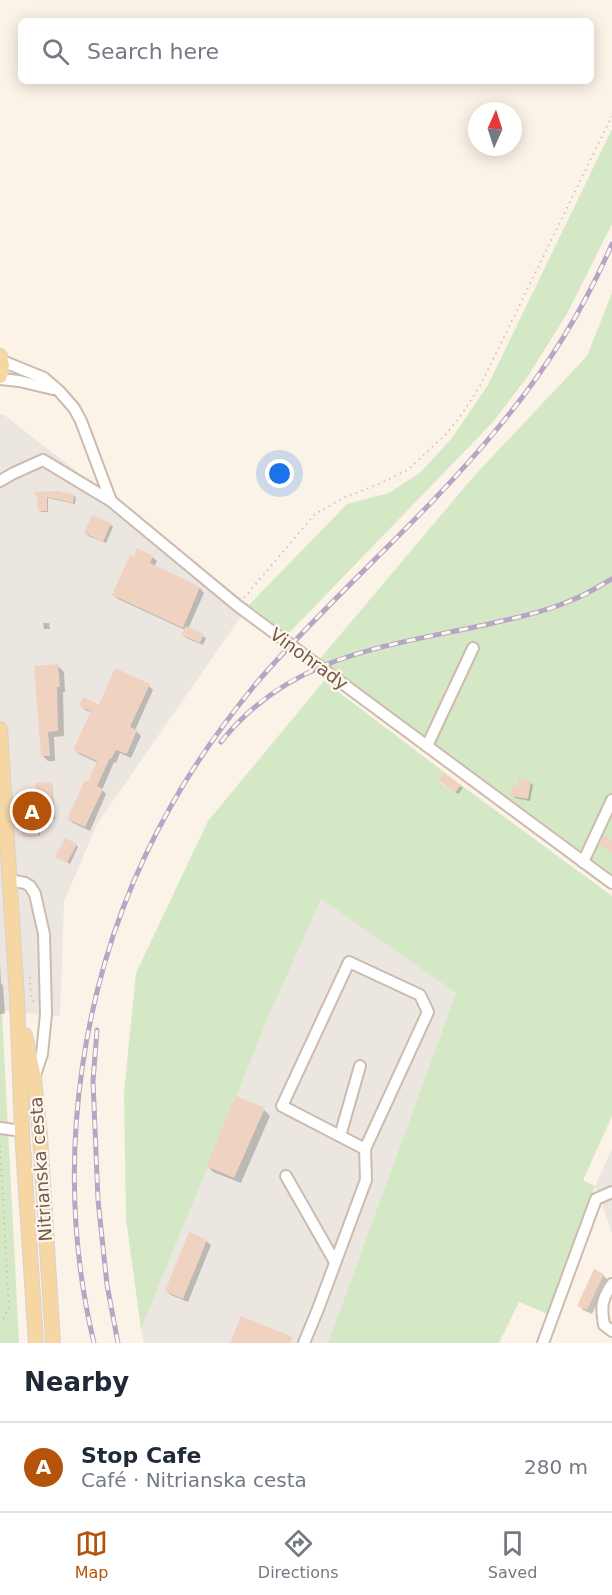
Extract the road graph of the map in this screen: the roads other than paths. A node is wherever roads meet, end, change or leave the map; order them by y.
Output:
1 (1, 358) edge
2 (0, 377) edge
3 (59, 391) junction
4 (0, 481) edge
5 (111, 501) junction
6 (473, 648) dead end
7 (0, 729) edge
8 (427, 746) junction
9 (612, 800) edge
10 (609, 815) edge
11 (3, 842) edge
12 (584, 862) junction
13 (9, 880) junction
14 (612, 883) edge
15 (17, 998) junction
16 (360, 1066) dead end
17 (34, 1078) junction
18 (0, 1128) edge
19 (22, 1131) junction
20 (340, 1136) junction
21 (364, 1149) junction
22 (286, 1176) dead end
23 (612, 1192) edge
24 (335, 1262) junction
25 (612, 1284) edge
26 (612, 1331) edge
27 (36, 1343) edge
28 (53, 1343) edge
29 (304, 1343) edge
30 (543, 1343) edge

1 - 2 main road
1 - 3 street, Vinohrady
2 - 3 street
3 - 5 street, Vinohrady
4 - 5 street
5 - 8 street, Vinohrady
6 - 8 street
7 - 11 main road, Nitrianska cesta
8 - 12 street, Vinohrady
9 - 10 street
10 - 12 street
11 - 13 main road, Nitrianska cesta
12 - 14 street, Vinohrady
13 - 15 main road, Nitrianska cesta
13 - 17 street
15 - 17 main road, Nitrianska cesta
15 - 19 main road, Nitrianska cesta
16 - 20 street
17 - 28 main road, Nitrianska cesta
18 - 19 street
19 - 27 main road, Nitrianska cesta
20 - 21 street
20 - 21 street
21 - 24 street
22 - 24 street
23 - 30 street
24 - 29 street
25 - 26 street

